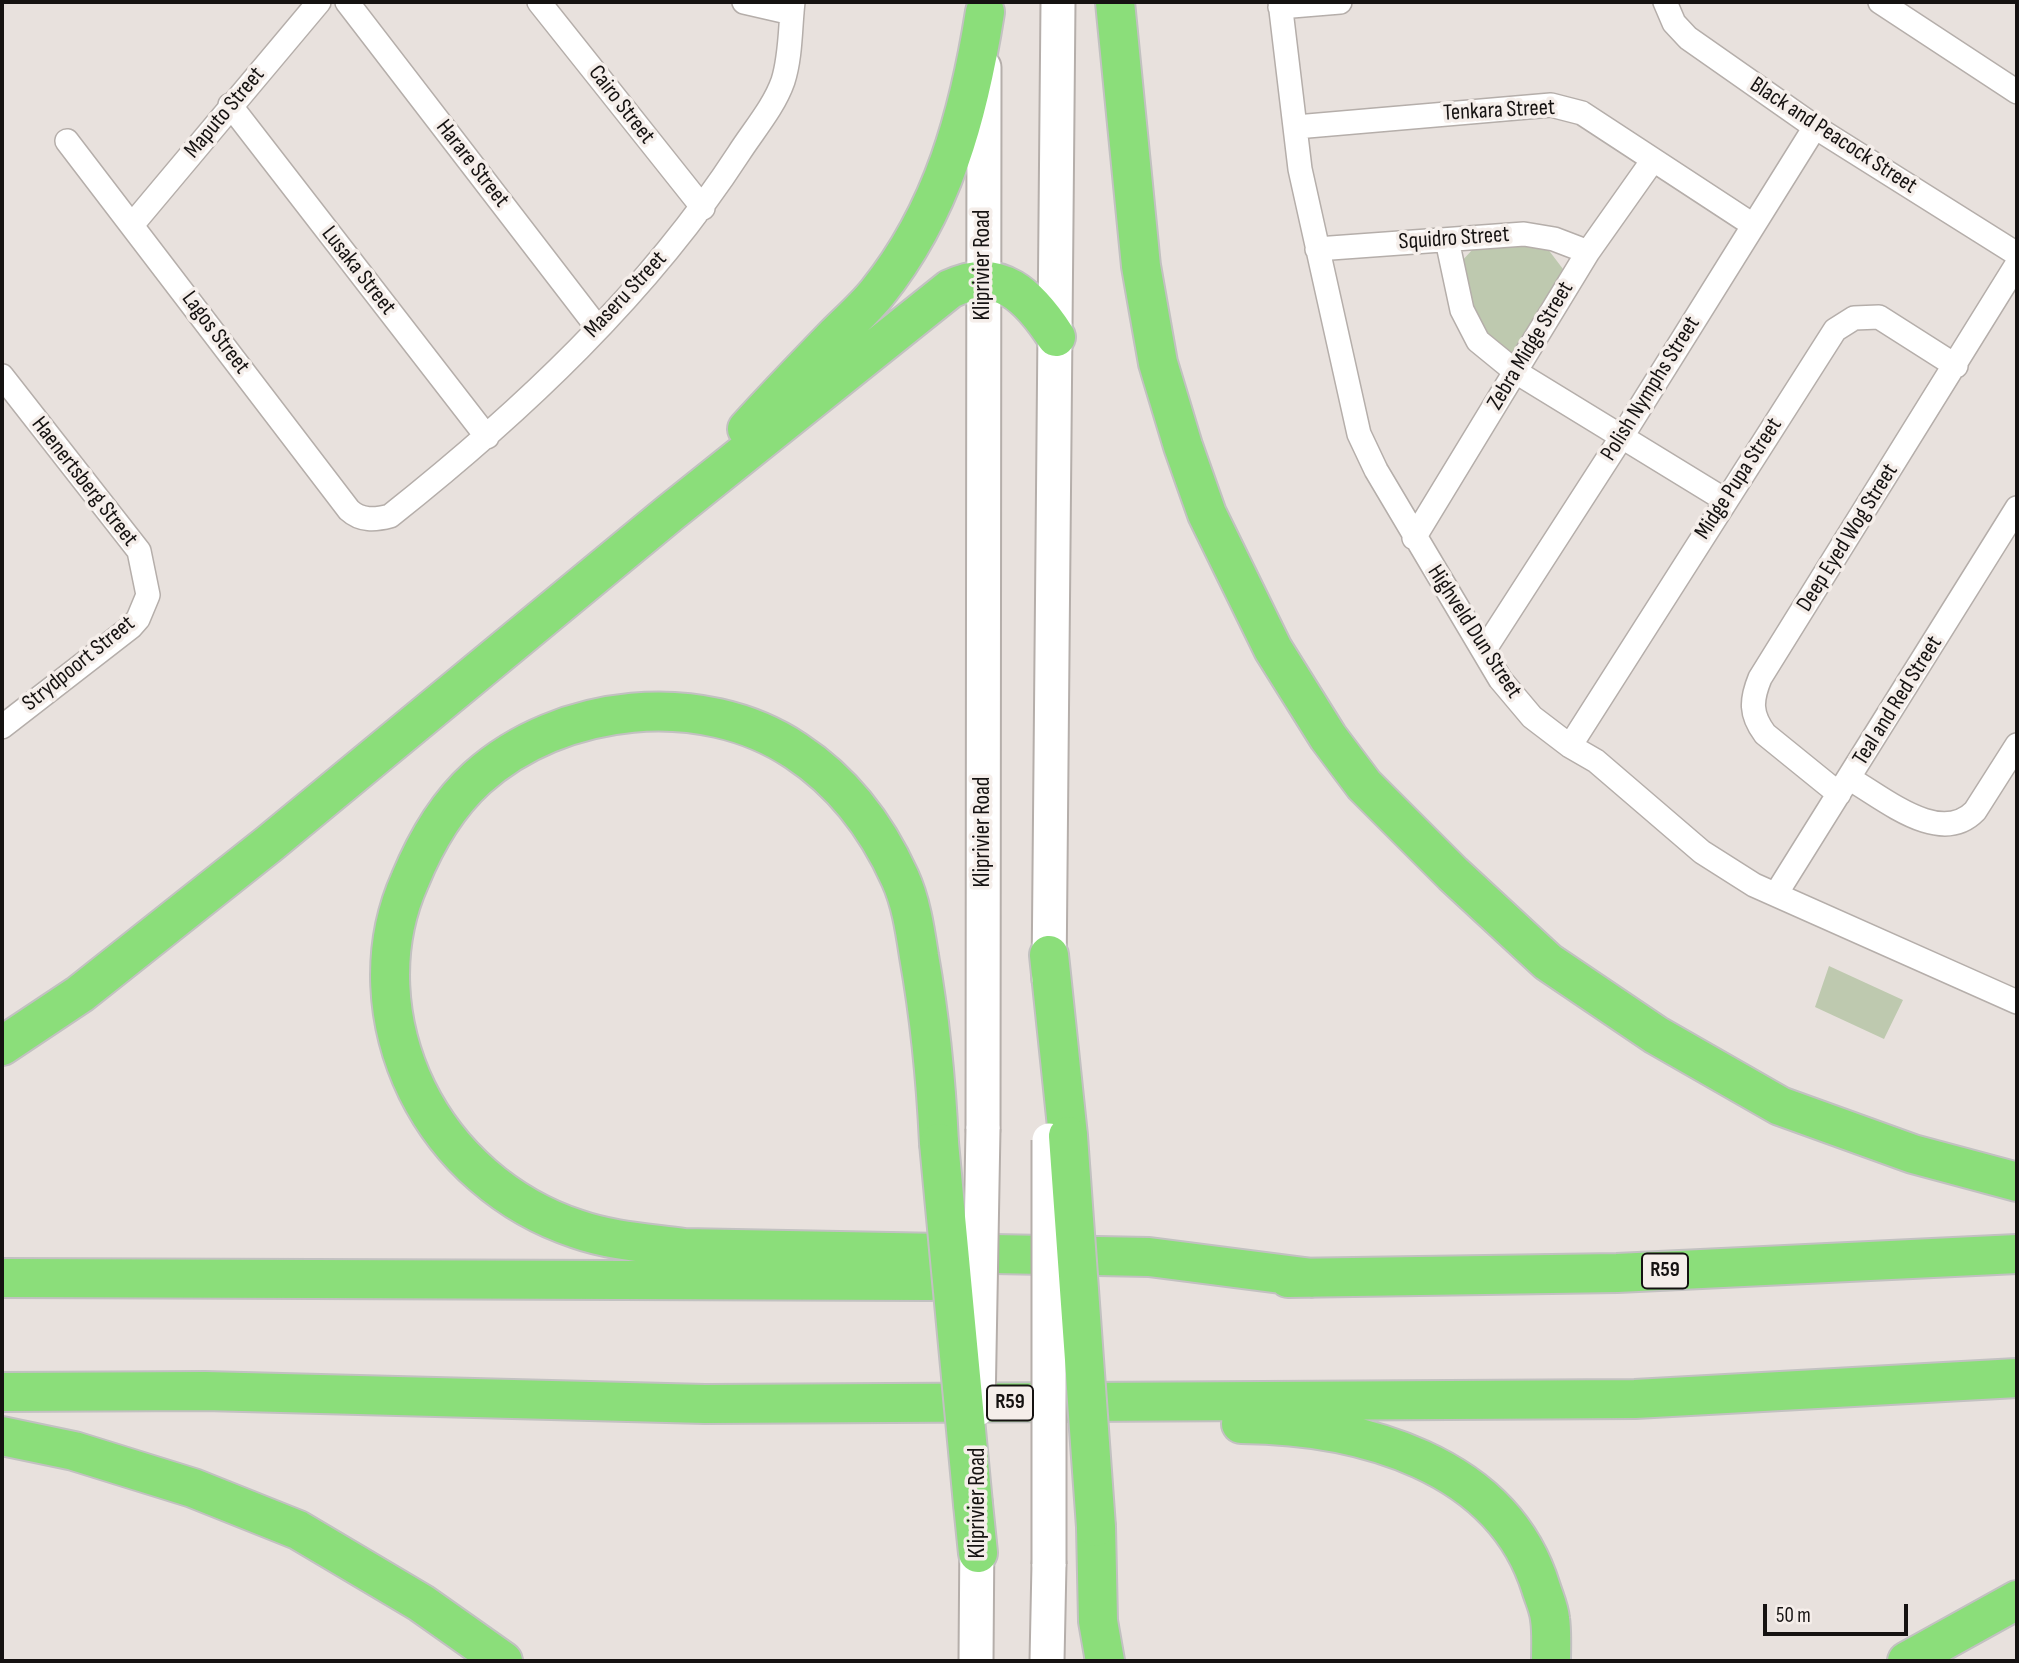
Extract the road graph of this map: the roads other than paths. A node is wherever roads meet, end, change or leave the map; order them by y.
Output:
1 (319, 2) edge
2 (347, 2) edge
3 (539, 2) edge
4 (744, 2) edge
5 (1058, 2) edge
6 (1115, 2) edge
7 (1340, 2) edge
8 (1665, 2) edge
9 (1880, 2) edge
10 (1280, 4) edge
11 (793, 7) edge
12 (985, 7) edge
13 (2017, 92) edge
14 (230, 105) junction
15 (1296, 127) junction
16 (1815, 127) junction
17 (66, 141) dead end
18 (1654, 160) junction
19 (703, 208) junction
20 (132, 225) junction
21 (1753, 225) junction
22 (1447, 240) junction
23 (1317, 249) junction
24 (1588, 252) junction
25 (2017, 254) edge
26 (2017, 264) edge
27 (983, 279) junction
28 (597, 327) junction
29 (1056, 337) junction
30 (1956, 366) junction
31 (1516, 372) junction
32 (2, 376) edge
33 (487, 437) junction
34 (1621, 438) junction
35 (1725, 500) junction
36 (2017, 508) edge
37 (670, 513) junction
38 (368, 519) joint
39 (1414, 538) junction
40 (148, 596) joint
41 (1485, 649) junction
42 (2, 727) edge
43 (2017, 745) edge
44 (1570, 746) junction
45 (1844, 786) junction
46 (1776, 894) junction
47 (1049, 955) joint
48 (2017, 1002) edge
49 (2, 1046) edge
50 (1058, 1138) junction
51 (2017, 1182) edge
52 (2017, 1254) edge
53 (2, 1278) edge
54 (1312, 1278) junction
55 (2017, 1378) edge
56 (2, 1391) edge
57 (705, 1404) junction
58 (2, 1436) edge
59 (975, 1505) junction
60 (978, 1553) joint
61 (2017, 1600) edge
62 (503, 1661) edge
63 (976, 1661) edge
64 (1047, 1661) edge
65 (1105, 1661) edge
66 (1551, 1661) edge
67 (1907, 1661) edge

1 - 14 street, Maputo Street
2 - 28 street, Harare Street
3 - 19 street, Cairo Street
4 - 11 street
5 - 29 main road
6 - 51 highway
7 - 10 street
8 - 16 street, Black and Peacock Street
9 - 13 street
10 - 15 street, Highveld Dun Street
11 - 19 street, Maseru Street
12 - 27 main road, Kliprivier Road
12 - 37 highway
14 - 20 street, Maputo Street
14 - 33 street, Lusaka Street
15 - 18 street, Tenkara Street
15 - 23 street, Highveld Dun Street
16 - 21 street, Polish Nymphs Street
16 - 25 street, Black and Peacock Street
17 - 20 street, Lagos Street
18 - 21 street, Tenkara Street
18 - 24 street, Zebra Midge Street
19 - 28 street, Maseru Street
20 - 38 street, Lagos Street
21 - 34 street, Polish Nymphs Street
22 - 23 street, Squidro Street
22 - 24 street, Squidro Street
22 - 31 street
23 - 39 street, Highveld Dun Street
24 - 31 street, Zebra Midge Street
26 - 30 street, Deep Eyed Wog Street
27 - 29 highway
27 - 37 highway
27 - 59 main road, Kliprivier Road, bridge
28 - 33 street, Maseru Street
29 - 47 main road
30 - 35 street, Midge Pupa Street
30 - 45 street, Deep Eyed Wog Street
31 - 34 street
31 - 39 street, Zebra Midge Street
32 - 40 street, Haenertsberg Street
33 - 38 street, Maseru Street
34 - 35 street
34 - 41 street, Polish Nymphs Street
35 - 44 street, Midge Pupa Street
36 - 45 street, Teal and Red Street
37 - 49 highway
39 - 41 street, Highveld Dun Street
40 - 42 street, Strydpoort Street
41 - 44 street, Highveld Dun Street
43 - 45 street
44 - 46 street, Highveld Dun Street
45 - 46 street, Teal and Red Street
46 - 48 street, Highveld Dun Street
47 - 50 highway
50 - 64 main road, bridge
50 - 65 highway, bridge
52 - 54 highway, R59
53 - 54 highway, R59
54 - 59 highway, bridge
55 - 57 highway, R59
56 - 57 highway, R59
57 - 66 highway
58 - 62 highway
59 - 60 highway
60 - 63 main road, Kliprivier Road
61 - 67 highway

